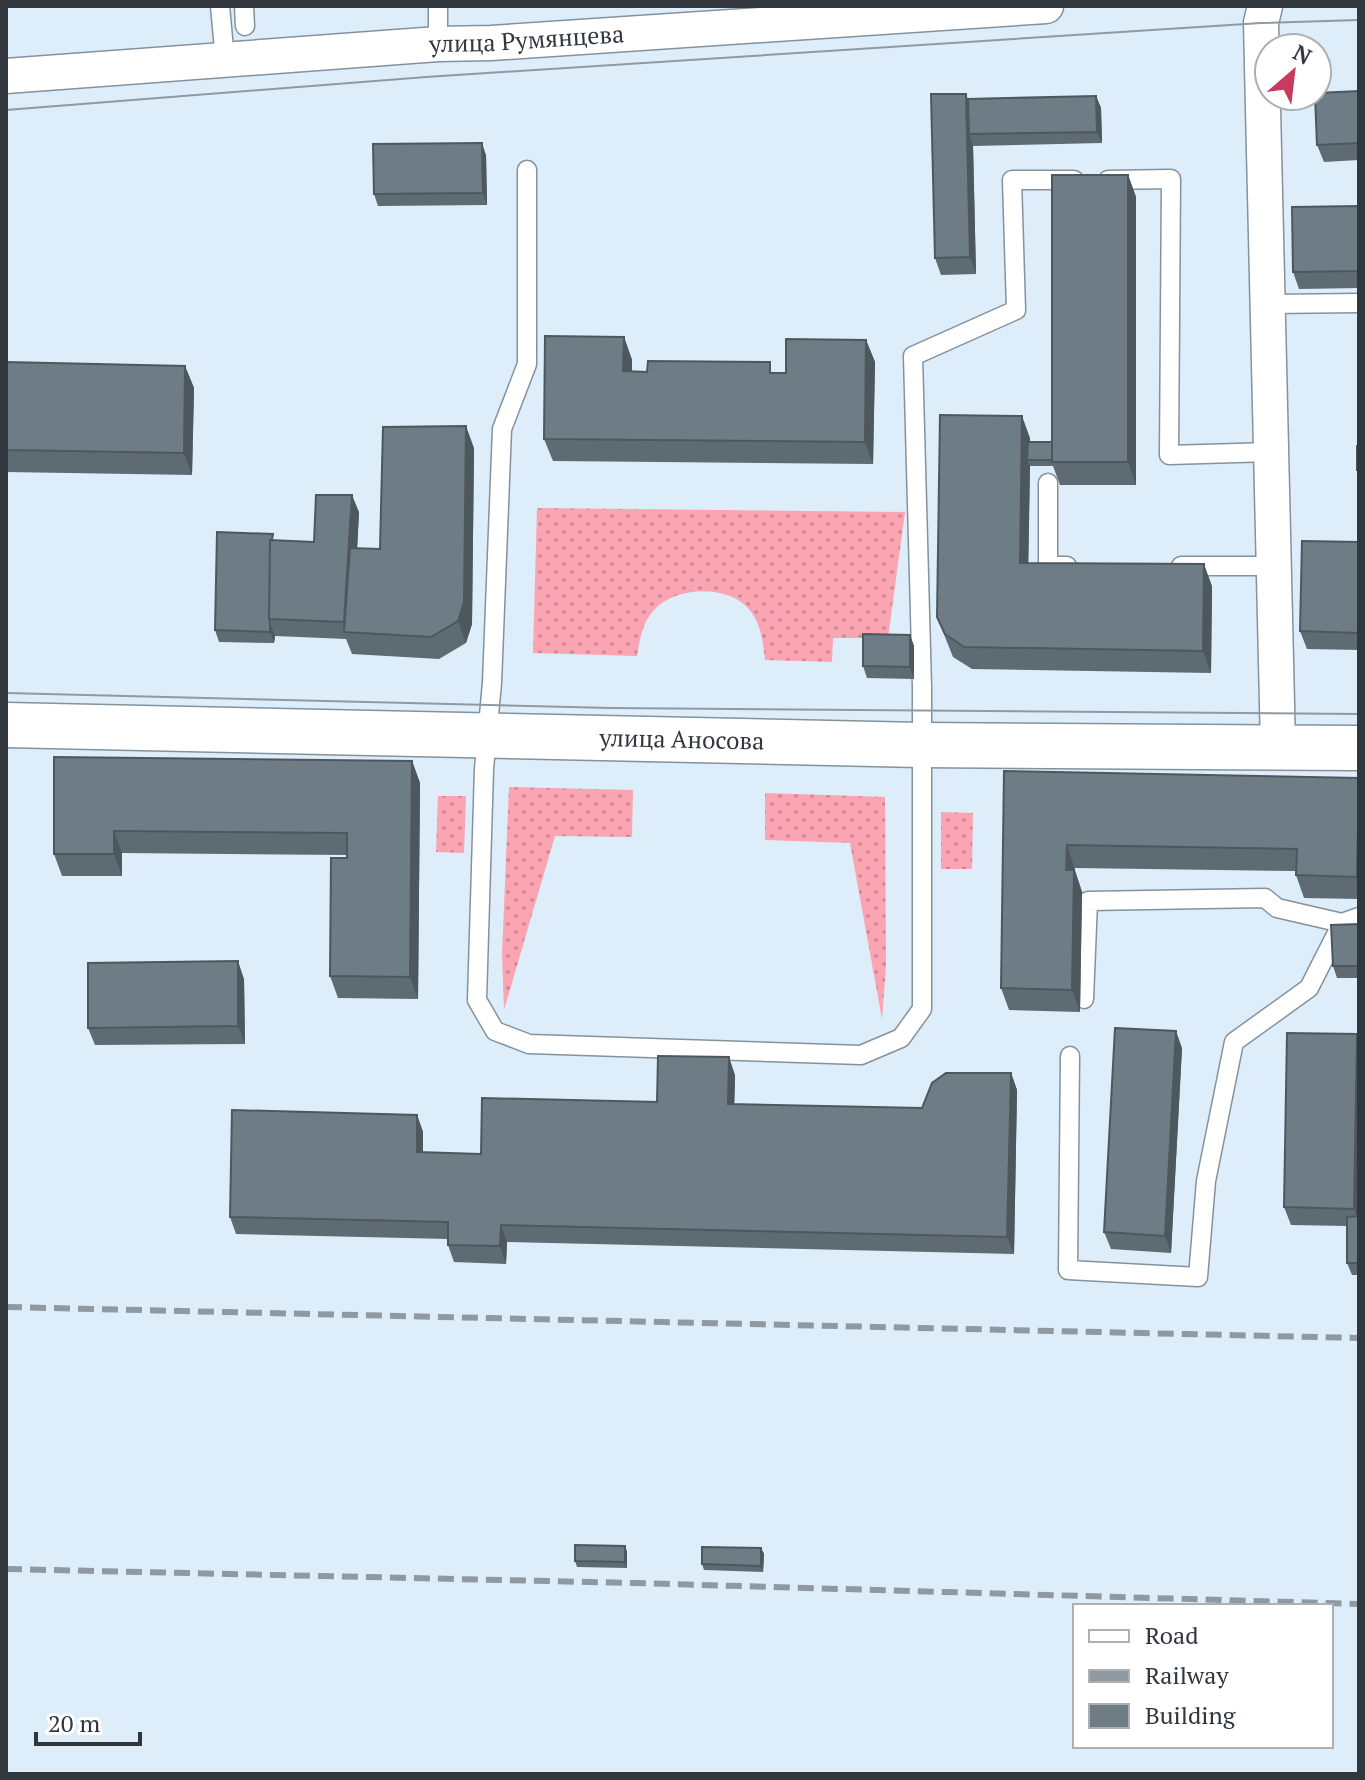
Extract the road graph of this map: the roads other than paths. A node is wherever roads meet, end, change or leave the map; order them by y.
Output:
1 (220, 6) edge
2 (244, 6) edge
3 (438, 6) edge
4 (1046, 6) edge
5 (1265, 6) edge
6 (245, 26) dead end
7 (438, 44) junction
8 (225, 60) junction
9 (6, 76) edge
10 (527, 170) dead end
11 (1359, 303) edge
12 (1267, 304) junction
13 (1271, 452) junction
14 (1048, 483) edge
15 (1080, 566) edge
16 (1160, 566) edge
17 (1274, 566) junction
18 (6, 725) edge
19 (486, 737) junction
20 (920, 745) junction
21 (1278, 746) junction
22 (1359, 748) edge
23 (1350, 920) edge
24 (1084, 999) dead end
25 (1070, 1056) dead end

1 - 8 lane
2 - 6 lane
3 - 7 lane
4 - 7 street, улица Румянцева
5 - 12 street
7 - 8 street, улица Румянцева
8 - 9 street, улица Румянцева
10 - 19 lane
11 - 12 lane
12 - 13 street
13 - 17 street
13 - 20 lane
14 - 15 lane
16 - 17 lane
17 - 21 street
18 - 19 main road, улица Аносова
19 - 20 main road, улица Аносова
19 - 20 lane
20 - 21 main road, улица Аносова
21 - 22 main road, улица Аносова
23 - 24 lane
23 - 25 lane

